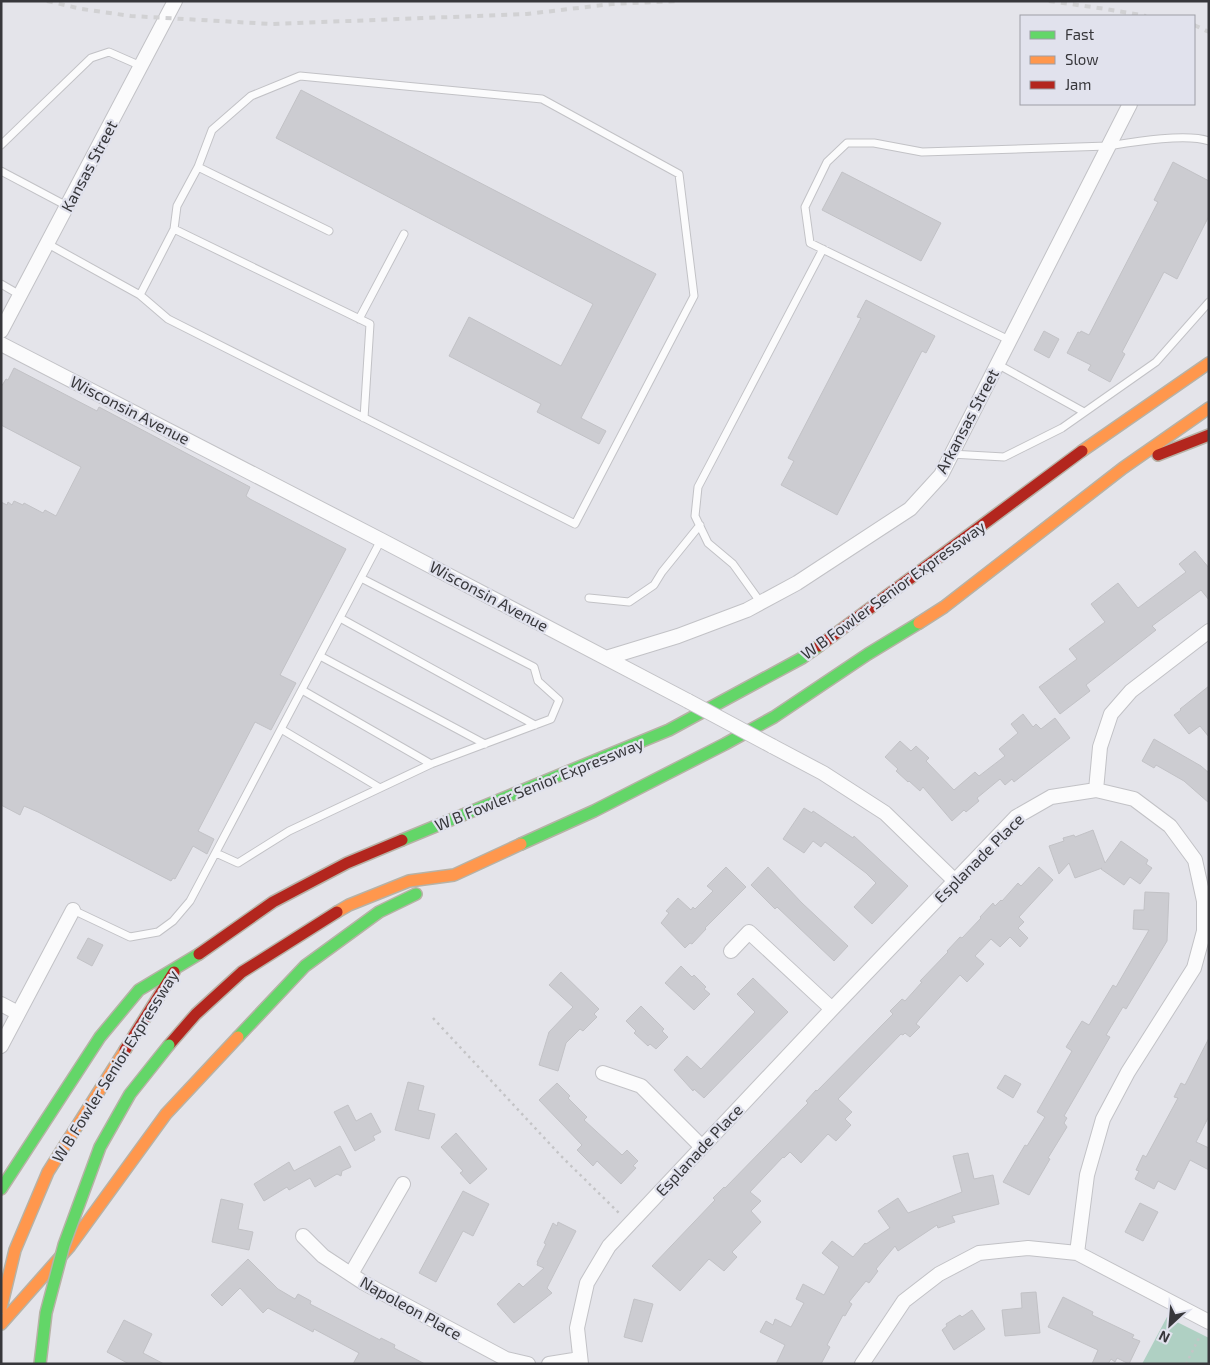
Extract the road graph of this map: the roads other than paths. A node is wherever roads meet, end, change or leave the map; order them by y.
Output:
1 (174, 1) edge
2 (141, 66) junction
3 (1129, 105) edge
4 (1209, 141) edge
5 (1, 145) edge
6 (1108, 146) junction
7 (198, 167) junction
8 (1, 171) edge
9 (68, 206) junction
10 (174, 229) junction
11 (329, 231) dead end
12 (404, 234) dead end
13 (48, 244) junction
14 (823, 249) junction
15 (1, 284) edge
16 (20, 295) junction
17 (140, 295) junction
18 (1209, 302) edge
19 (359, 320) junction
20 (1, 330) edge
21 (1009, 340) junction
22 (1, 344) edge
23 (1209, 363) edge
24 (997, 364) junction
25 (1209, 408) edge
26 (1084, 412) junction
27 (364, 418) junction
28 (1209, 435) edge
29 (951, 454) junction
30 (1124, 468) junction
31 (700, 526) junction
32 (381, 540) junction
33 (361, 578) junction
34 (589, 598) dead end
35 (760, 603) junction
36 (340, 618) junction
37 (1209, 631) edge
38 (320, 656) junction
39 (606, 658) junction
40 (302, 690) junction
41 (535, 725) junction
42 (281, 729) junction
43 (484, 744) junction
44 (431, 764) junction
45 (380, 788) junction
46 (1096, 790) junction
47 (216, 853) junction
48 (454, 875) junction
49 (955, 881) junction
50 (1206, 901) edge
51 (73, 910) joint
52 (731, 951) dead end
53 (178, 966) junction
54 (1, 1004) edge
55 (832, 1009) junction
56 (18, 1013) junction
57 (1, 1046) edge
58 (603, 1074) dead end
59 (702, 1147) junction
60 (403, 1184) dead end
61 (1, 1190) edge
62 (303, 1236) dead end
63 (1077, 1253) junction
64 (351, 1274) junction
65 (1, 1308) edge
66 (1209, 1322) edge
67 (1, 1324) edge
68 (580, 1361) edge
69 (40, 1364) edge
70 (528, 1364) edge
71 (549, 1364) edge
72 (862, 1364) edge

1 - 2 street, Kansas Street
2 - 5 lane
2 - 9 street, Kansas Street
3 - 6 street, Arkansas Street
4 - 6 lane
6 - 14 lane
6 - 21 street, Arkansas Street
7 - 10 lane
7 - 11 lane
7 - 27 lane
8 - 9 lane
9 - 13 street, Kansas Street
10 - 17 lane
10 - 19 lane
12 - 19 lane
13 - 16 street, Kansas Street
13 - 17 lane
14 - 21 lane
14 - 31 lane
15 - 16 lane
16 - 20 street, Kansas Street
17 - 27 lane
18 - 26 lane
19 - 27 lane
21 - 24 street, Arkansas Street
22 - 32 street, Wisconsin Avenue
23 - 53 highway, W B Fowler Senior Expressway
24 - 26 lane
24 - 29 street, Arkansas Street
25 - 30 highway, W B Fowler Senior Expressway
26 - 29 lane
28 - 30 highway
29 - 35 street, Arkansas Street
30 - 48 highway, W B Fowler Senior Expressway
31 - 34 lane
31 - 35 lane
32 - 33 lane
32 - 39 street, Wisconsin Avenue
33 - 36 lane
33 - 41 lane
35 - 39 street, Arkansas Street
36 - 38 lane
36 - 41 lane
37 - 46 street
38 - 40 lane
38 - 43 lane
39 - 49 street, Wisconsin Avenue, bridge
40 - 42 lane
40 - 44 lane
41 - 43 lane
42 - 45 lane
42 - 47 lane
43 - 44 lane
44 - 45 lane
45 - 47 lane
46 - 49 street, Esplanade Place
46 - 50 street, Esplanade Place
47 - 51 lane
48 - 67 highway
48 - 69 highway, W B Fowler Senior Expressway, bridge
49 - 55 street, Esplanade Place
50 - 63 street, Esplanade Place
51 - 56 street
52 - 55 street
53 - 61 highway
53 - 65 highway, W B Fowler Senior Expressway
54 - 56 street
55 - 59 street, Esplanade Place
56 - 57 street
58 - 59 street
59 - 68 street, Esplanade Place
60 - 64 street
62 - 64 street, Napoleon Place
63 - 66 street
63 - 72 street
64 - 70 street, Napoleon Place
68 - 71 street

